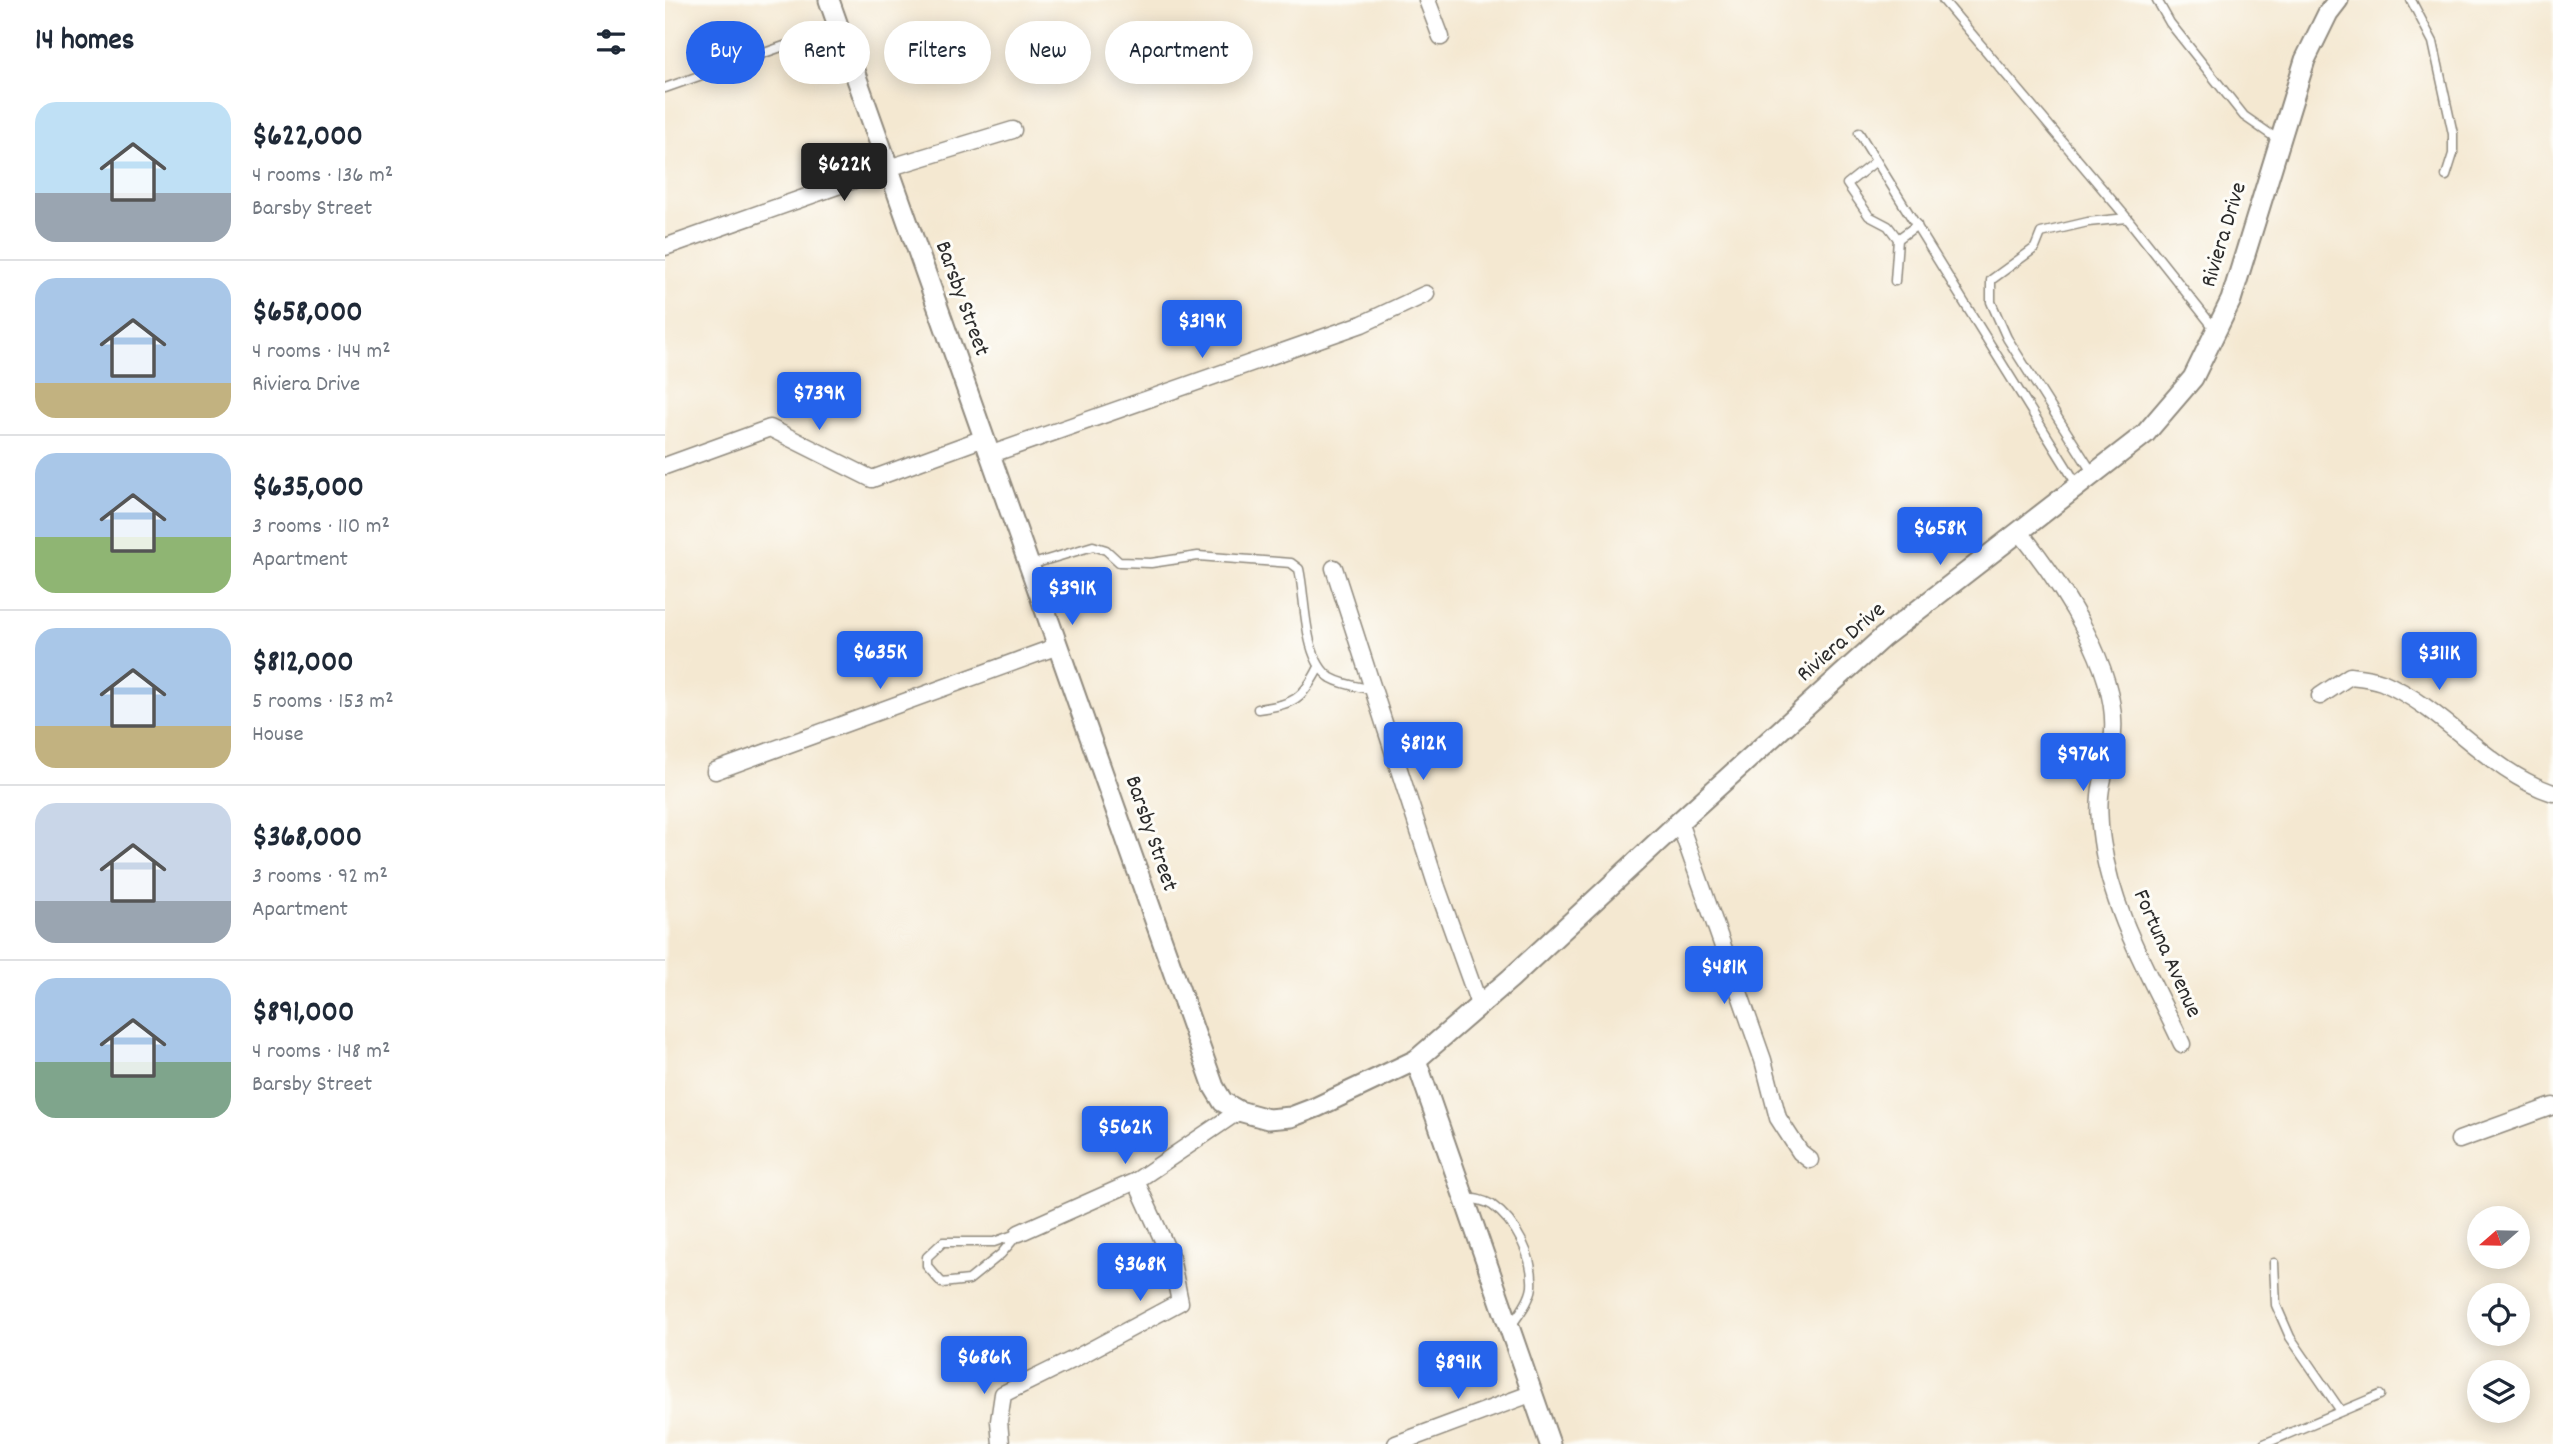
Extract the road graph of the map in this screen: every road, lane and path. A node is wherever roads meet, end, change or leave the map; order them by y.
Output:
1 (1427, 0) edge
2 (1943, 0) edge
3 (2157, 0) edge
4 (2338, 0) edge
5 (2411, 0) edge
6 (831, 1) edge
7 (836, 21) edge
8 (1441, 37) dead end
9 (779, 48) edge
10 (858, 84) edge
11 (665, 88) edge
12 (1013, 130) dead end
13 (1859, 133) dead end
14 (2280, 141) junction
15 (1876, 161) junction
16 (888, 168) junction
17 (2446, 176) dead end
18 (2127, 218) junction
19 (1917, 225) junction
20 (1898, 239) junction
21 (665, 247) edge
22 (1895, 281) dead end
23 (1426, 293) dead end
24 (2217, 332) junction
25 (987, 446) junction
26 (665, 466) edge
27 (2086, 480) junction
28 (2019, 531) junction
29 (1029, 565) junction
30 (1334, 568) dead end
31 (1058, 646) junction
32 (1319, 667) junction
33 (1374, 690) junction
34 (2320, 696) dead end
35 (1258, 709) dead end
36 (715, 771) dead end
37 (2553, 793) edge
38 (1679, 822) junction
39 (1480, 1007) junction
40 (2182, 1044) dead end
41 (1416, 1060) junction
42 (2553, 1106) edge
43 (1239, 1111) junction
44 (2459, 1140) dead end
45 (1810, 1160) dead end
46 (1136, 1181) junction
47 (1464, 1198) junction
48 (1019, 1233) junction
49 (2273, 1264) dead end
50 (1510, 1328) junction
51 (1533, 1393) junction
52 (2381, 1395) dead end
53 (2341, 1411) junction
54 (1001, 1444) edge
55 (1395, 1444) edge
56 (1550, 1444) edge
57 (2264, 1444) edge

1 - 8 street
2 - 18 lane
3 - 14 lane
4 - 14 street, Riviera Drive
5 - 17 lane
6 - 7 street, Barsby Street
9 - 11 lane
10 - 16 street, Barsby Street
12 - 16 street
13 - 15 lane
14 - 24 street, Riviera Drive
15 - 19 lane
15 - 20 lane
16 - 21 street
16 - 25 street, Barsby Street
18 - 24 lane
18 - 27 lane
19 - 20 lane
19 - 27 lane
20 - 22 lane
23 - 25 street
24 - 27 street, Riviera Drive
25 - 26 street
25 - 29 street, Barsby Street
27 - 28 street, Riviera Drive
28 - 38 street, Riviera Drive
28 - 40 street, Fortuna Avenue
29 - 31 street, Barsby Street
29 - 32 lane
30 - 33 street
31 - 36 street
31 - 43 street, Barsby Street
32 - 33 lane
32 - 35 lane
33 - 39 street
34 - 37 street
38 - 39 street, Riviera Drive
38 - 45 street
39 - 41 street, Riviera Drive
41 - 43 street
41 - 47 street
42 - 44 street
43 - 46 street
46 - 48 street
46 - 54 street
47 - 50 street
47 - 50 lane
48 - 48 lane
49 - 53 lane
50 - 51 street
51 - 55 street
51 - 56 street
52 - 53 lane
53 - 57 lane

